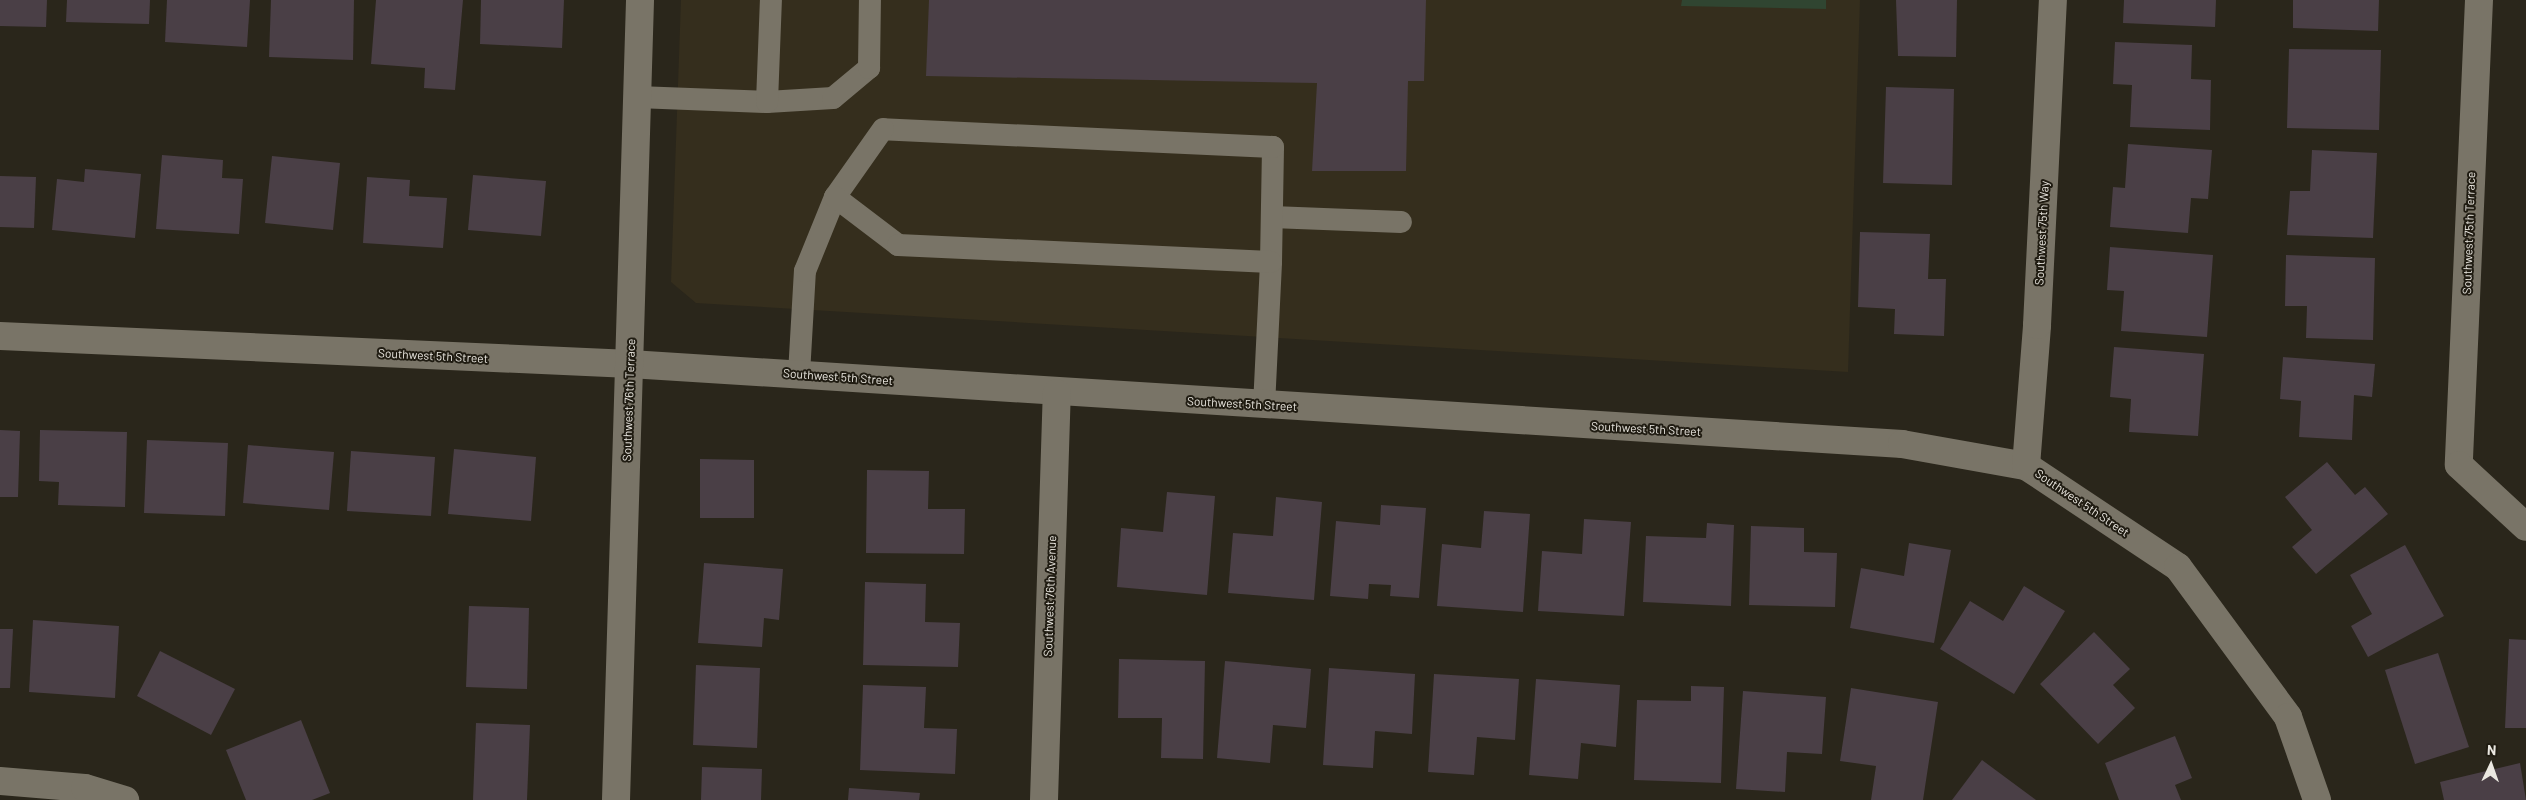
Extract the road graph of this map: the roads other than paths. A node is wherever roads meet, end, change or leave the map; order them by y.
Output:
1 (640, 0) edge
2 (771, 0) edge
3 (870, 0) edge
4 (2053, 0) edge
5 (2479, 0) edge
6 (637, 97) junction
7 (767, 102) junction
8 (835, 197) junction
9 (1272, 217) junction
10 (1401, 222) dead end
11 (1271, 262) junction
12 (0, 336) edge
13 (630, 364) junction
14 (799, 374) junction
15 (1057, 393) junction
16 (1264, 406) junction
17 (2026, 466) junction
18 (2526, 527) edge
19 (0, 781) edge
20 (125, 800) edge
21 (616, 800) edge
22 (1044, 800) edge
23 (2317, 800) edge

1 - 6 street, Southwest 76th Terrace
2 - 7 lane
3 - 7 lane
4 - 17 street, Southwest 75th Way
5 - 18 street, Southwest 75th Terrace
6 - 7 lane
6 - 13 street, Southwest 76th Terrace
8 - 9 lane
8 - 11 lane
8 - 14 lane
9 - 10 lane
9 - 11 lane
11 - 16 lane
12 - 13 street, Southwest 5th Street
13 - 14 street, Southwest 5th Street
13 - 21 street, Southwest 76th Terrace
14 - 15 street, Southwest 5th Street
15 - 16 street, Southwest 5th Street
15 - 22 street, Southwest 76th Avenue
16 - 17 street, Southwest 5th Street
17 - 23 street, Southwest 5th Street
19 - 20 street

